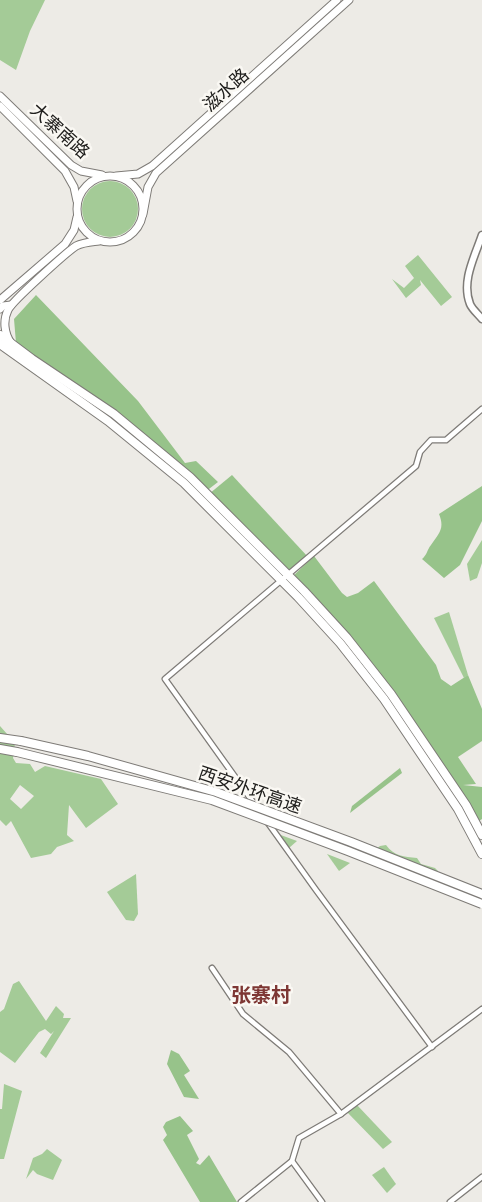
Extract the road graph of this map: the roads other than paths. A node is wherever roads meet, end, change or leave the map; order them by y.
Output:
1 (337, 0) edge
2 (349, 0) edge
3 (0, 96) edge
4 (0, 106) edge
5 (105, 176) junction
6 (116, 176) junction
7 (76, 206) junction
8 (143, 214) junction
9 (77, 217) junction
10 (482, 235) edge
11 (99, 242) junction
12 (2, 303) edge
13 (11, 305) junction
14 (482, 319) edge
15 (0, 335) edge
16 (0, 344) edge
17 (12, 344) junction
18 (482, 409) edge
19 (288, 574) junction
20 (282, 581) junction
21 (0, 738) edge
22 (0, 749) edge
23 (482, 835) edge
24 (482, 854) edge
25 (482, 894) edge
26 (482, 904) edge
27 (212, 968) dead end
28 (482, 1009) edge
29 (432, 1047) junction
30 (341, 1114) junction
31 (292, 1161) junction
32 (482, 1177) edge
33 (241, 1202) edge
34 (322, 1202) edge
35 (450, 1202) edge

1 - 6 main road, 滋水路
2 - 8 main road, 滋水路
3 - 5 main road, 大寨南路
4 - 7 main road, 大寨南路
5 - 6 main road
5 - 7 main road
6 - 8 main road
7 - 9 main road
8 - 11 main road
9 - 11 main road
9 - 12 main road
10 - 14 street
11 - 13 main road
12 - 13 main road
13 - 17 main road
15 - 17 highway
16 - 20 highway
17 - 19 highway
18 - 19 street
19 - 20 street
19 - 23 highway
20 - 24 highway
20 - 29 street
21 - 25 highway, 西安外环高速, bridge
22 - 26 highway, 西安外环高速, bridge
27 - 30 street
28 - 29 street
29 - 30 street
30 - 31 street
31 - 33 street
31 - 34 street
32 - 35 street

